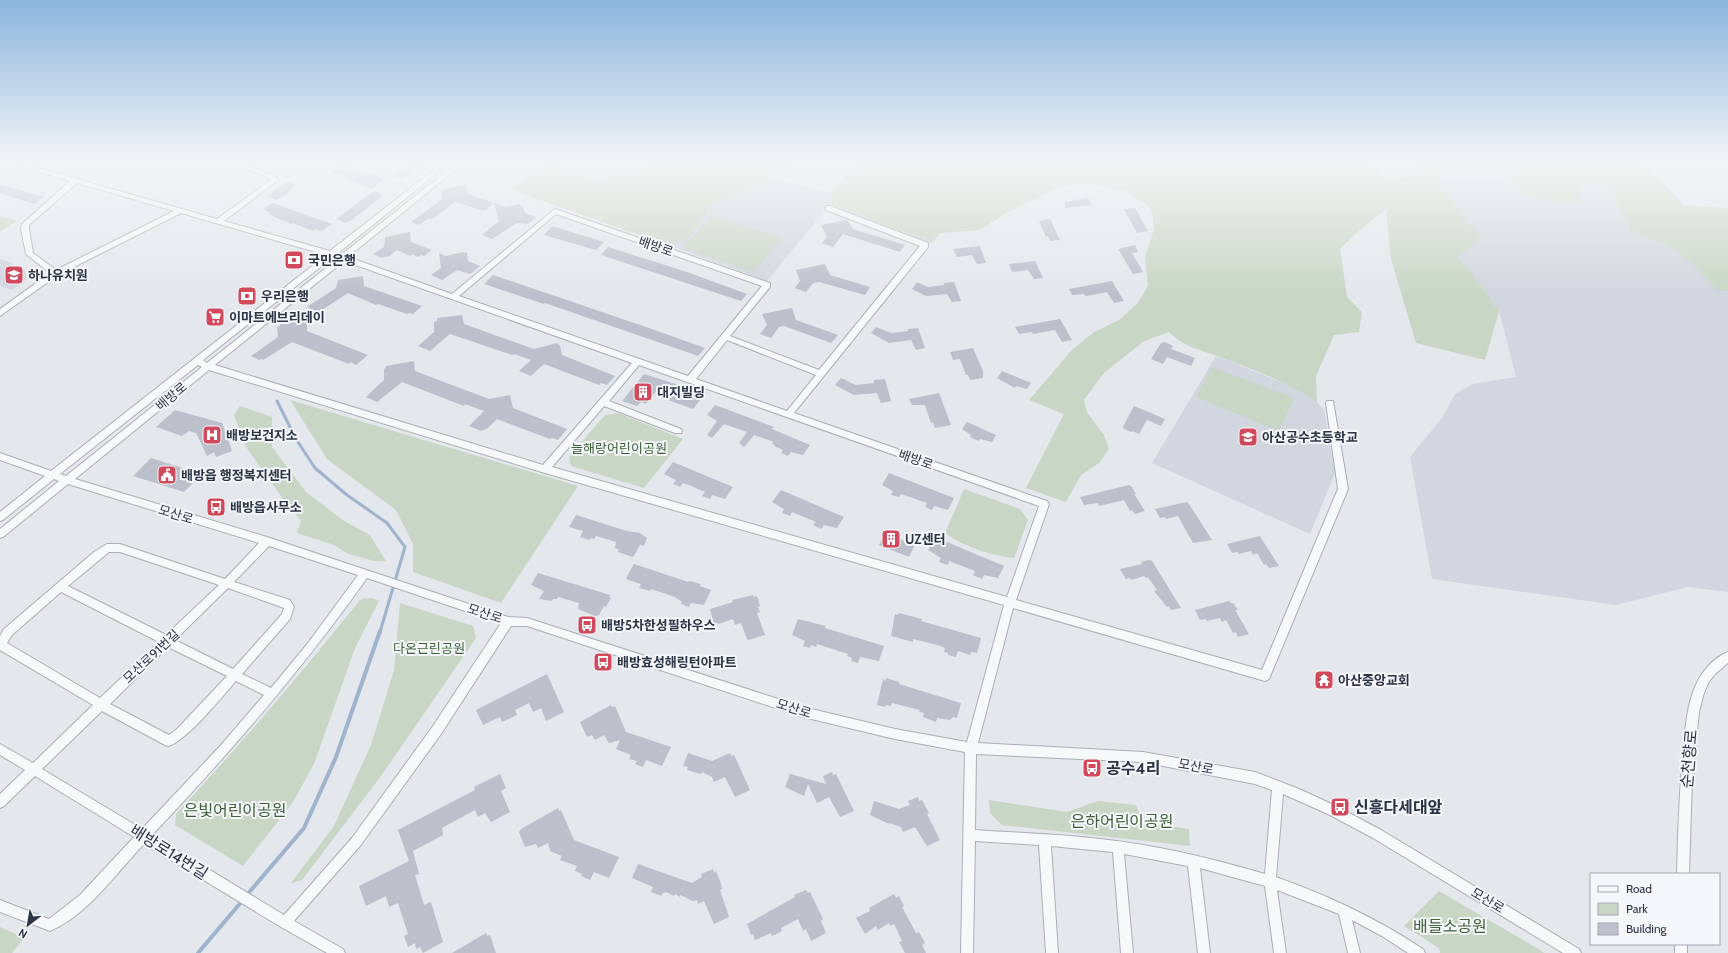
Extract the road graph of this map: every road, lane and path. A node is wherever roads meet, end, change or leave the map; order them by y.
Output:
1 (47, 205) edge
2 (161, 205) edge
3 (240, 205) edge
4 (393, 205) edge
5 (407, 205) edge
6 (828, 208) dead end
7 (180, 211) junction
8 (218, 222) junction
9 (331, 254) junction
10 (343, 258) junction
11 (55, 273) junction
12 (453, 297) junction
13 (0, 313) edge
14 (726, 337) junction
15 (197, 361) junction
16 (637, 362) junction
17 (207, 366) junction
18 (821, 374) junction
19 (690, 380) junction
20 (603, 402) junction
21 (1330, 403) dead end
22 (789, 414) junction
23 (678, 431) dead end
24 (0, 456) edge
25 (545, 469) junction
26 (54, 476) junction
27 (68, 480) junction
28 (0, 517) edge
29 (0, 534) edge
30 (267, 541) junction
31 (368, 575) junction
32 (227, 583) junction
33 (60, 587) junction
34 (1010, 602) junction
35 (508, 620) junction
36 (167, 641) junction
37 (1728, 657) edge
38 (234, 676) junction
39 (272, 694) junction
40 (100, 704) junction
41 (971, 748) junction
42 (0, 749) edge
43 (34, 768) junction
44 (1278, 787) junction
45 (0, 802) edge
46 (970, 835) junction
47 (143, 837) junction
48 (1045, 841) junction
49 (1118, 847) junction
50 (1193, 862) junction
51 (1683, 873) edge
52 (1270, 880) junction
53 (0, 906) edge
54 (1344, 911) junction
55 (285, 923) junction
56 (339, 953) edge
57 (967, 953) edge
58 (1052, 953) edge
59 (1127, 953) edge
60 (1204, 953) edge
61 (1280, 953) edge
62 (1354, 953) edge
63 (1419, 953) edge
64 (1575, 953) edge

1 - 11 street
2 - 7 street, 배방로
3 - 8 street
4 - 9 street, 배방로
5 - 10 street, 배방로
6 - 18 street
7 - 8 street, 배방로
7 - 11 street
8 - 9 street, 배방로
9 - 10 street, 배방로
9 - 15 street, 배방로
10 - 12 street, 배방로
10 - 17 street, 배방로
11 - 13 street
12 - 14 street, 배방로
12 - 16 street, 배방로
14 - 18 street
14 - 19 street, 배방로
15 - 17 street
15 - 26 street, 배방로
16 - 19 street, 배방로
16 - 20 street
17 - 25 street
17 - 27 street, 배방로
18 - 22 street
19 - 22 street, 배방로
20 - 23 street
20 - 25 street
21 - 34 street
22 - 34 street, 배방로
24 - 26 street, 모산로
25 - 34 street
26 - 27 street, 모산로
26 - 28 street, 배방로
27 - 29 street, 배방로
27 - 30 street, 모산로
30 - 31 street, 모산로
30 - 32 street, 모산로91번길
31 - 35 street, 모산로
31 - 39 street
32 - 33 street
32 - 36 street, 모산로91번길
32 - 38 street
33 - 36 street
33 - 40 street
34 - 41 street
35 - 41 street, 모산로
35 - 55 street
36 - 38 street
36 - 40 street, 모산로91번길
37 - 51 street, 순천향로
38 - 39 street
38 - 40 street
39 - 47 street
40 - 43 street, 모산로91번길
41 - 44 street, 모산로
41 - 46 street
42 - 43 street, 배방로14번길
43 - 45 street, 모산로91번길
43 - 47 street, 배방로14번길
44 - 52 street
44 - 64 street, 모산로
46 - 48 street
46 - 57 street
47 - 53 street
47 - 55 street, 배방로14번길
48 - 49 street
48 - 58 street
49 - 50 street
49 - 59 street
50 - 52 street
50 - 60 street
52 - 54 street
52 - 61 street
54 - 62 street
54 - 63 street
55 - 56 street, 배방로14번길

